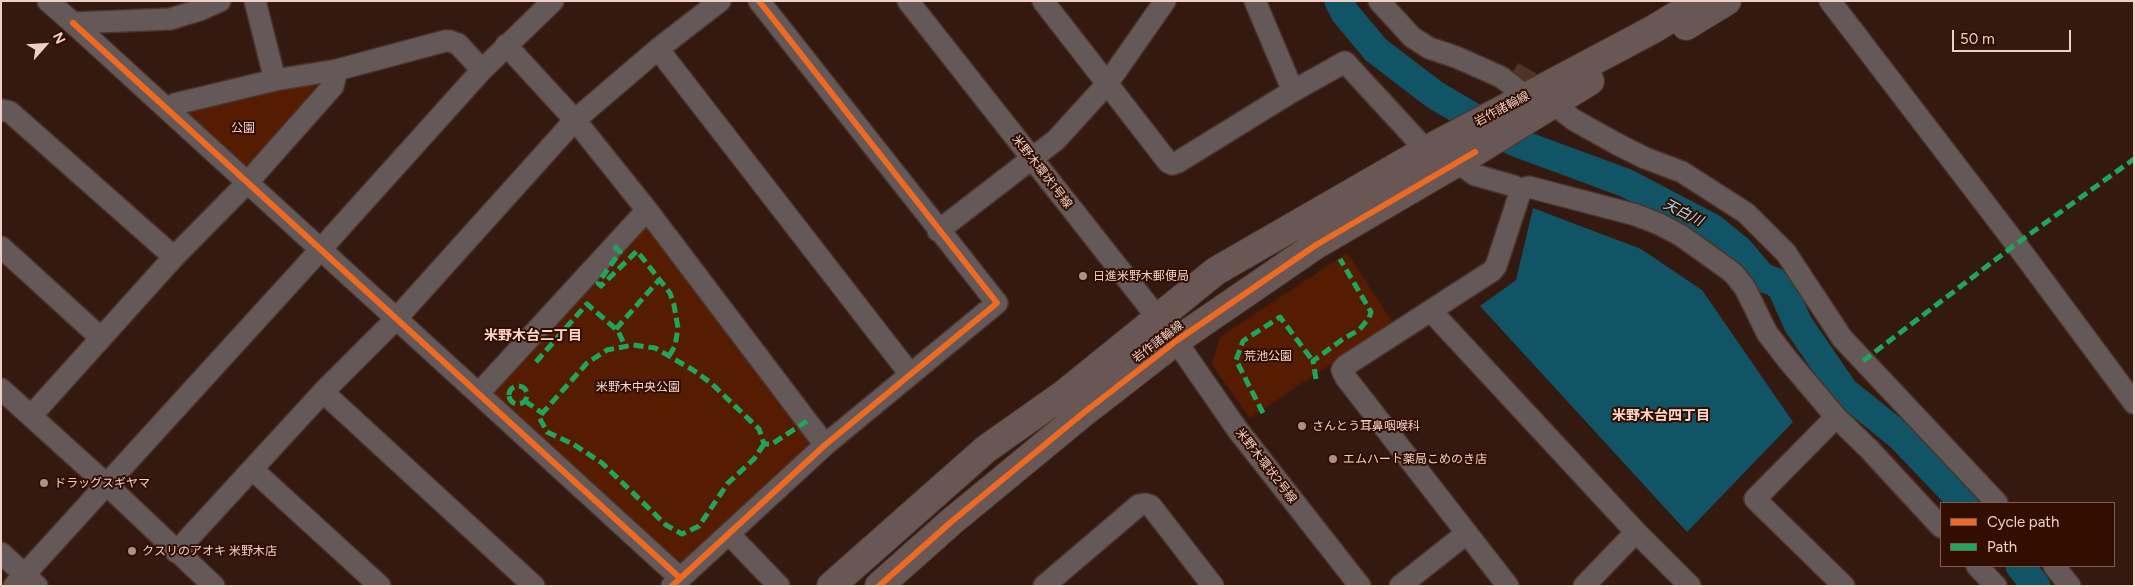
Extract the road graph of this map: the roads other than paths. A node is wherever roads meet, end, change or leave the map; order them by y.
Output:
1 (48, 1) edge
2 (220, 1) edge
3 (255, 1) edge
4 (553, 1) edge
5 (720, 1) edge
6 (759, 1) edge
7 (908, 1) edge
8 (1043, 1) edge
9 (1165, 1) edge
10 (1255, 1) edge
11 (1379, 1) edge
12 (1397, 1) edge
13 (1700, 1) edge
14 (1727, 1) edge
15 (1830, 1) edge
16 (73, 23) junction
17 (506, 45) junction
18 (658, 49) junction
19 (337, 70) junction
20 (482, 70) junction
21 (1513, 72) tunnel mouth
22 (275, 80) junction
23 (1106, 84) junction
24 (1293, 91) junction
25 (1522, 98) junction
26 (1553, 104) junction
27 (1, 110) edge
28 (169, 110) junction
29 (1586, 115) dead end
30 (575, 120) junction
31 (1451, 151) junction
32 (1031, 159) junction
33 (1682, 172) junction
34 (247, 183) junction
35 (1518, 190) junction
36 (646, 210) junction
37 (938, 231) junction
38 (1, 248) edge
39 (321, 249) junction
40 (174, 257) junction
41 (1431, 311) junction
42 (1158, 318) junction
43 (396, 319) junction
44 (101, 338) junction
45 (1176, 341) junction
46 (910, 374) junction
47 (1, 389) edge
48 (323, 392) junction
49 (479, 393) junction
50 (2134, 403) edge
51 (32, 416) junction
52 (1836, 417) junction
53 (825, 445) junction
54 (253, 470) junction
55 (106, 484) junction
56 (1996, 502) edge
57 (1940, 526) edge
58 (1636, 532) junction
59 (1467, 533) junction
60 (729, 534) junction
61 (176, 552) junction
62 (1, 553) edge
63 (1978, 567) edge
64 (2055, 567) edge
65 (1068, 578) edge
66 (25, 582) edge
67 (676, 582) edge
68 (214, 586) edge
69 (380, 586) edge
70 (534, 586) edge
71 (779, 586) edge
72 (831, 586) edge
73 (879, 586) edge
74 (1044, 586) edge
75 (1212, 586) edge
76 (1360, 586) edge
77 (1400, 586) edge
78 (1508, 586) edge
79 (1584, 586) edge
80 (1690, 586) edge
81 (1844, 586) edge
82 (1996, 586) edge
83 (2070, 586) edge

1 - 16 street
2 - 16 street
3 - 22 street
4 - 17 street
5 - 18 street
6 - 37 street
7 - 32 street, 米野木環状1号線
8 - 23 street
9 - 23 street
10 - 24 street
11 - 25 street
12 - 21 street
13 - 25 main road, 岩作諸輪線
14 - 26 main road, 岩作諸輪線
15 - 50 street
16 - 28 street
17 - 20 street
17 - 30 street
18 - 30 street
18 - 46 street
19 - 20 street
19 - 22 street
19 - 34 street
20 - 39 street
22 - 28 street
23 - 24 street
23 - 32 street
24 - 31 street
25 - 31 main road, 岩作諸輪線
26 - 31 main road, 岩作諸輪線
26 - 33 street
27 - 40 street
28 - 34 street
29 - 33 street
30 - 36 street
30 - 43 street
31 - 35 street
31 - 42 main road, 岩作諸輪線
31 - 45 main road, 岩作諸輪線
32 - 37 street
32 - 42 street, 米野木環状1号線
33 - 56 street
34 - 39 street
34 - 40 street
35 - 41 street
35 - 52 street
36 - 49 street
36 - 53 street
37 - 46 street
38 - 44 street
39 - 43 street
39 - 55 street
40 - 44 street
41 - 58 street
41 - 59 street
42 - 45 street, 米野木環状1号線
42 - 72 main road, 岩作諸輪線
43 - 48 street
43 - 49 street
44 - 51 street
45 - 73 main road, 岩作諸輪線
45 - 76 street, 米野木環状2号線
46 - 53 street
47 - 51 street
48 - 54 street
48 - 70 street
49 - 67 street
51 - 55 street
52 - 57 street
52 - 81 street
53 - 60 street
54 - 61 street
54 - 69 street
55 - 61 street
55 - 66 street
58 - 79 street
58 - 80 street
59 - 77 street
59 - 78 street
60 - 67 street
60 - 71 street
61 - 68 street
62 - 66 street
63 - 82 street
64 - 83 street
65 - 74 street
65 - 75 street

